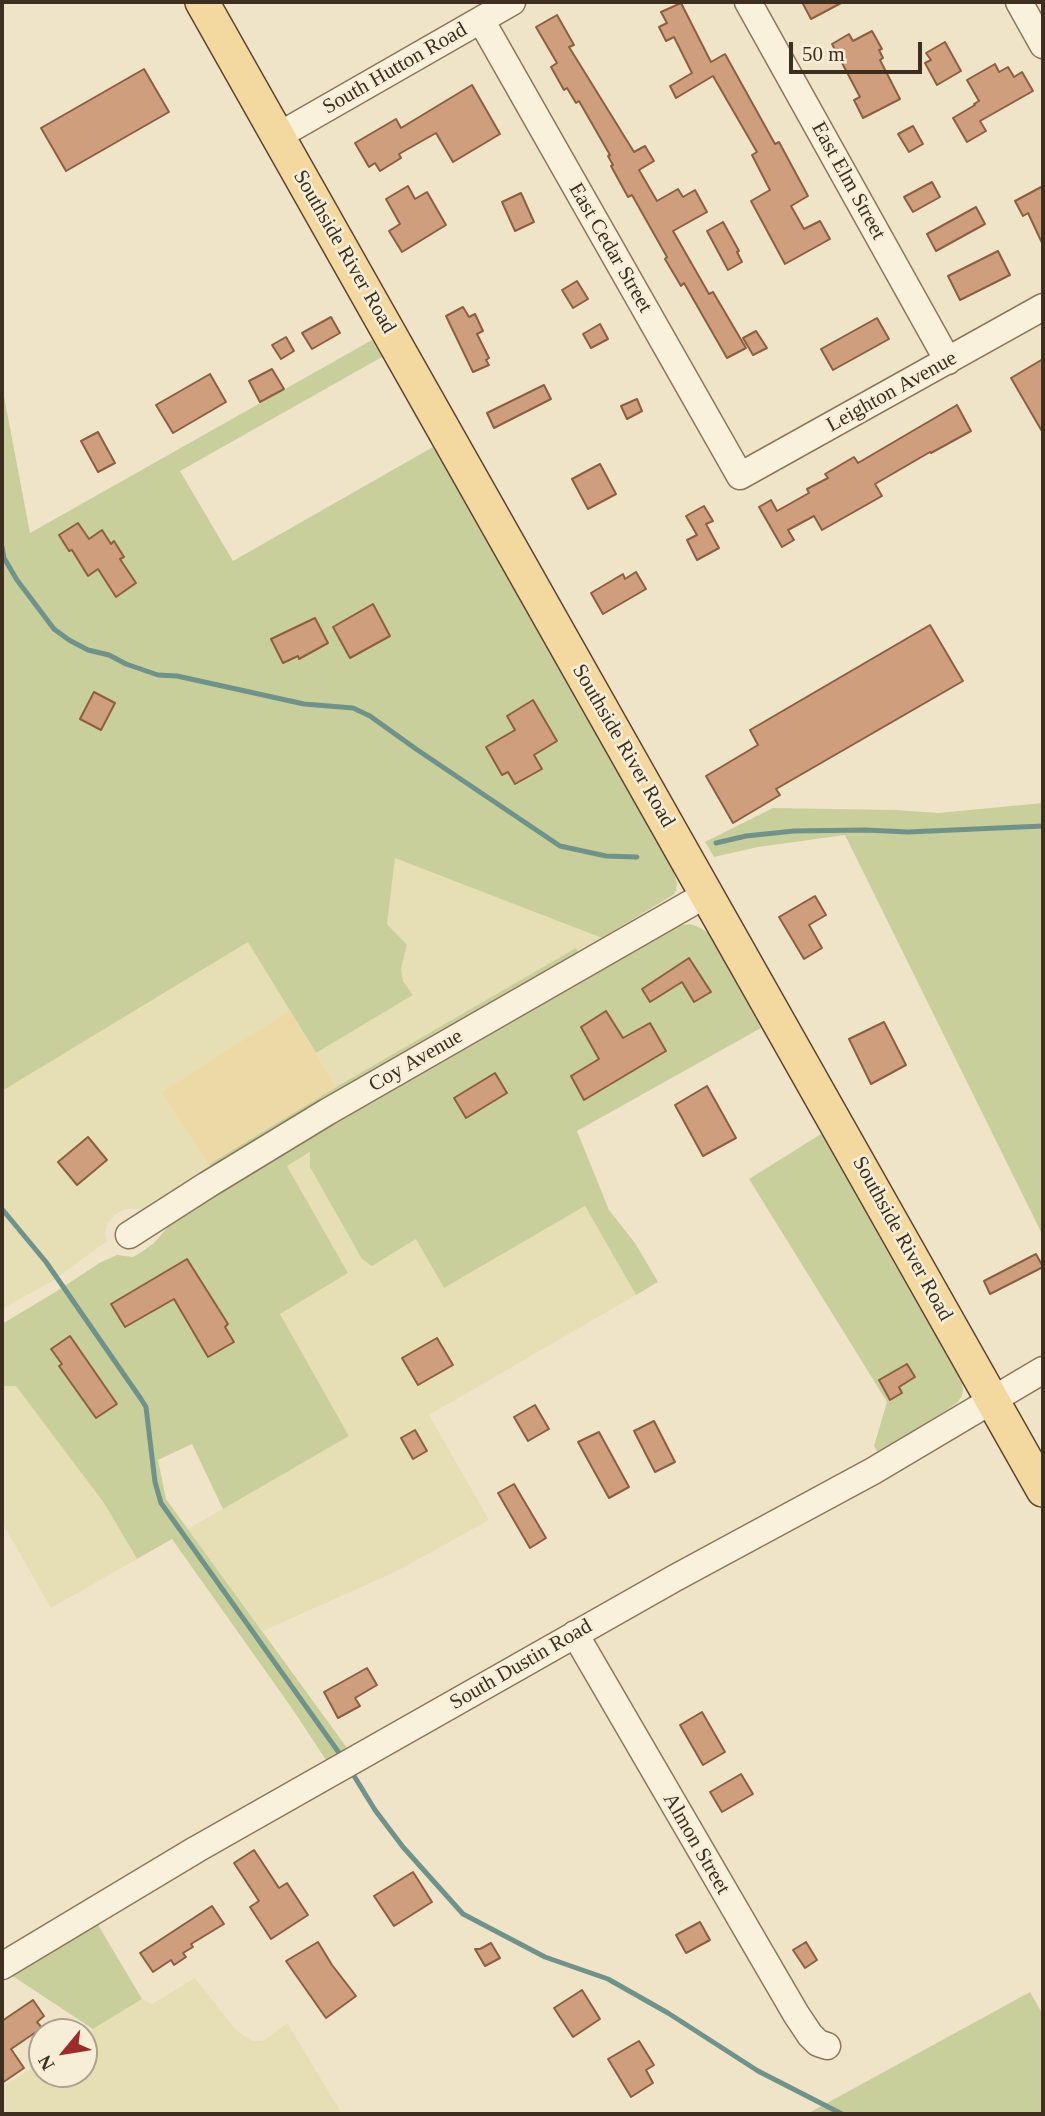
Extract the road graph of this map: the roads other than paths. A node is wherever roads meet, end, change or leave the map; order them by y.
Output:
1 (202, 2) edge
2 (512, 2) edge
3 (748, 2) edge
4 (1019, 2) edge
5 (481, 20) junction
6 (1043, 45) edge
7 (278, 136) junction
8 (1043, 307) edge
9 (948, 360) junction
10 (740, 476) joint
11 (707, 894) junction
12 (129, 1235) dead end
13 (1043, 1370) edge
14 (992, 1399) junction
15 (1043, 1490) edge
16 (575, 1634) junction
17 (2, 1966) edge
18 (827, 2046) dead end

1 - 7 main road, Southside River Road
2 - 5 street, South Hutton Road
3 - 9 street, East Elm Street
4 - 6 street
5 - 7 street, South Hutton Road
5 - 10 street, East Cedar Street
7 - 11 main road, Southside River Road
8 - 9 street, Leighton Avenue
9 - 10 street, Leighton Avenue
11 - 12 street, Coy Avenue
11 - 14 main road, Southside River Road
13 - 14 street, South Dustin Road
14 - 15 main road, Southside River Road
14 - 16 street, South Dustin Road
16 - 17 street, South Dustin Road
16 - 18 street, Almon Street

